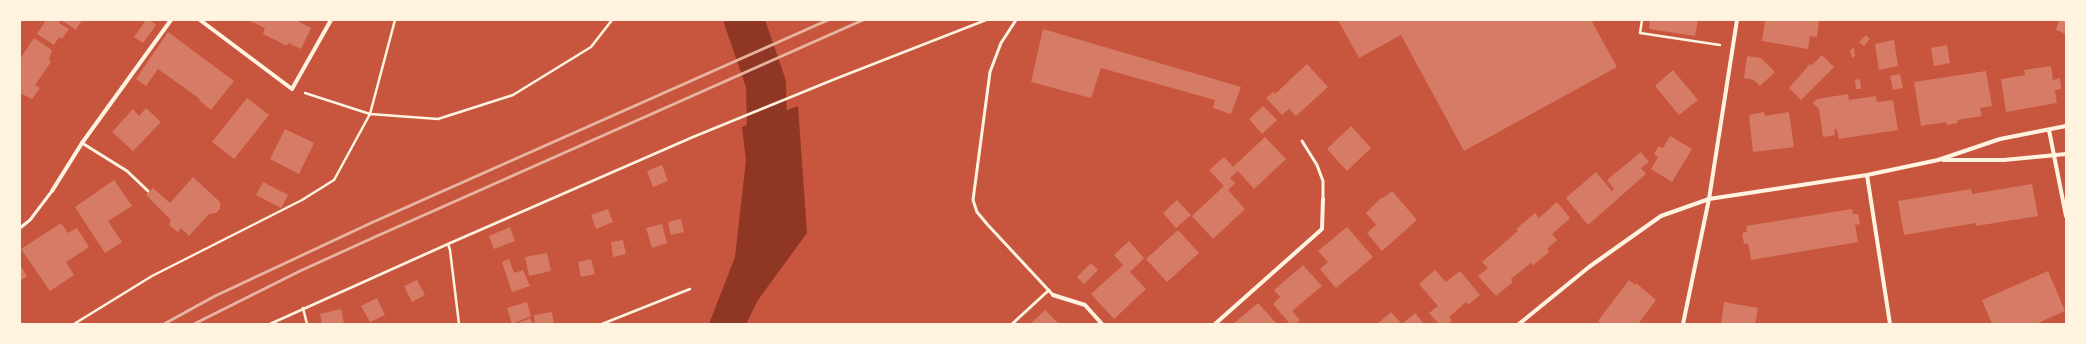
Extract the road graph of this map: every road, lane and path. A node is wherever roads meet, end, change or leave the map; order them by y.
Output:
1 (171, 20) edge
2 (200, 20) edge
3 (331, 20) edge
4 (395, 20) edge
5 (612, 20) edge
6 (986, 20) edge
7 (1016, 20) edge
8 (1642, 20) edge
9 (1737, 20) edge
10 (1732, 47) junction
11 (292, 89) junction
12 (370, 114) junction
13 (2066, 126) edge
14 (2049, 130) junction
15 (1302, 141) dead end
16 (82, 143) junction
17 (2066, 154) edge
18 (2055, 155) junction
19 (1938, 160) junction
20 (1867, 175) junction
21 (52, 191) joint
22 (148, 191) dead end
23 (1323, 199) joint
24 (1708, 199) junction
25 (2066, 216) edge
26 (20, 228) edge
27 (448, 244) junction
28 (690, 289) dead end
29 (1049, 290) junction
30 (1053, 295) joint
31 (303, 308) junction
32 (74, 324) edge
33 (270, 324) edge
34 (307, 324) edge
35 (459, 324) edge
36 (602, 324) edge
37 (1012, 324) edge
38 (1102, 324) edge
39 (1215, 324) edge
40 (1519, 324) edge
41 (1683, 324) edge
42 (1890, 324) edge

1 - 16 street
2 - 11 street
3 - 11 street
4 - 12 path
5 - 12 path
6 - 27 path
7 - 29 lane
8 - 10 path
9 - 10 street
10 - 24 street
11 - 12 path
12 - 32 path
13 - 14 street
14 - 18 street
14 - 19 street
15 - 23 lane
16 - 21 street
16 - 22 lane
17 - 18 street
18 - 19 street
18 - 25 street
19 - 20 street
20 - 24 street
20 - 42 street
21 - 26 lane
23 - 39 street
24 - 40 street
24 - 41 street
27 - 31 path
27 - 35 path
28 - 36 path
29 - 30 lane
29 - 37 lane
30 - 38 street
31 - 33 path
31 - 34 path

